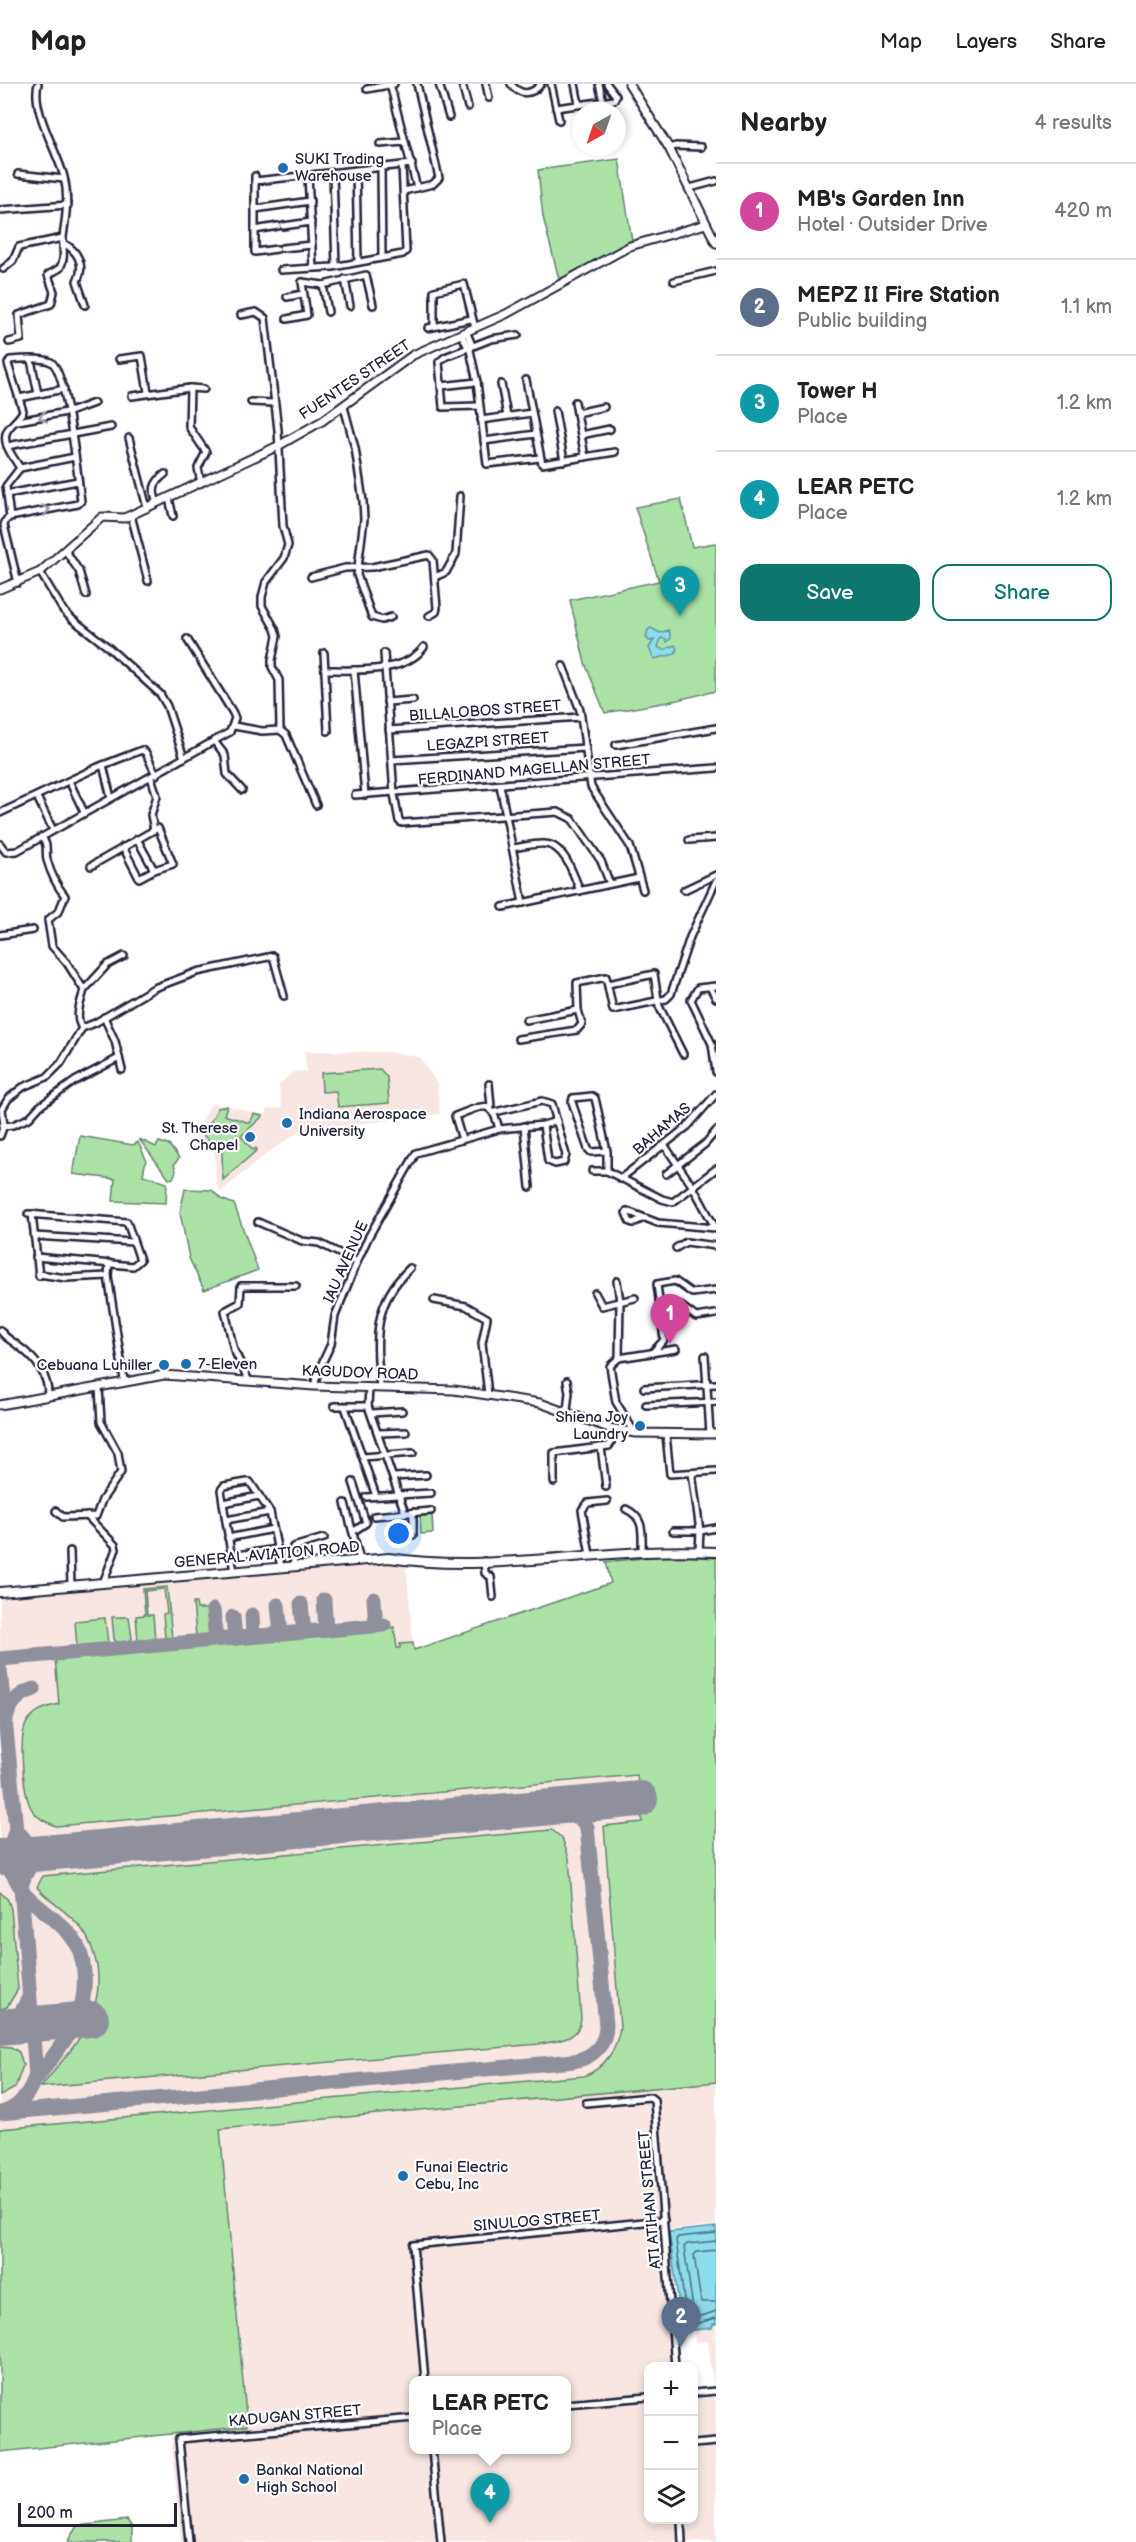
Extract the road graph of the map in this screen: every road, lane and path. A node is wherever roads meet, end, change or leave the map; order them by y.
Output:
1 (38, 84) edge
2 (392, 84) edge
3 (417, 84) edge
4 (439, 84) edge
5 (462, 84) edge
6 (486, 84) edge
7 (511, 84) edge
8 (541, 84) edge
9 (551, 84) edge
10 (575, 84) edge
11 (599, 84) edge
12 (608, 84) edge
13 (629, 84) edge
14 (367, 89) dead end
15 (489, 98) dead end
16 (603, 101) junction
17 (579, 102) edge
18 (595, 102) edge
19 (572, 105) edge
20 (468, 107) dead end
21 (556, 108) junction
22 (449, 117) dead end
23 (559, 120) dead end
24 (404, 142) junction
25 (380, 144) dead end
26 (701, 147) dead end
27 (669, 148) junction
28 (412, 164) junction
29 (402, 165) junction
30 (381, 168) junction
31 (356, 170) junction
32 (333, 173) junction
33 (18, 174) dead end
34 (308, 176) junction
35 (64, 179) junction
36 (716, 181) edge
37 (417, 188) junction
38 (690, 188) junction
39 (404, 190) junction
40 (310, 201) junction
41 (68, 205) junction
42 (255, 209) junction
43 (0, 210) edge
44 (311, 222) junction
45 (706, 224) junction
46 (255, 230) junction
47 (715, 239) edge
48 (63, 241) junction
49 (312, 244) junction
50 (382, 257) junction
51 (358, 261) junction
52 (335, 267) junction
53 (313, 268) junction
54 (3, 269) dead end
55 (281, 270) dead end
56 (716, 272) edge
57 (345, 279) junction
58 (337, 281) junction
59 (674, 281) dead end
60 (323, 285) junction
61 (303, 294) junction
62 (287, 297) dead end
63 (373, 304) dead end
64 (85, 305) dead end
65 (350, 306) dead end
66 (328, 312) dead end
67 (242, 315) dead end
68 (287, 319) dead end
69 (471, 319) junction
70 (475, 328) junction
71 (464, 332) junction
72 (518, 335) dead end
73 (9, 342) dead end
74 (470, 348) junction
75 (119, 359) dead end
76 (30, 360) junction
77 (59, 371) junction
78 (50, 373) dead end
79 (526, 380) dead end
80 (477, 382) junction
81 (501, 384) dead end
82 (441, 386) junction
83 (190, 388) junction
84 (204, 388) dead end
85 (64, 389) junction
86 (148, 392) junction
87 (38, 394) junction
88 (132, 396) dead end
89 (19, 398) junction
90 (251, 402) dead end
91 (575, 402) dead end
92 (94, 403) dead end
93 (273, 403) junction
94 (479, 406) junction
95 (344, 407) junction
96 (604, 407) dead end
97 (555, 411) dead end
98 (68, 412) junction
99 (532, 413) junction
100 (577, 413) junction
101 (507, 416) junction
102 (481, 420) junction
103 (18, 421) junction
104 (111, 427) dead end
105 (610, 429) dead end
106 (536, 434) junction
107 (72, 435) junction
108 (581, 435) junction
109 (129, 438) dead end
110 (484, 441) junction
111 (7, 446) junction
112 (278, 446) junction
113 (615, 452) dead end
114 (75, 457) junction
115 (585, 457) junction
116 (564, 460) junction
117 (541, 461) junction
118 (20, 468) junction
119 (165, 474) dead end
120 (78, 481) junction
121 (201, 483) junction
122 (7, 494) junction
123 (460, 495) dead end
124 (169, 498) junction
125 (157, 503) junction
126 (147, 508) junction
127 (131, 515) junction
128 (174, 516) dead end
129 (10, 517) junction
130 (65, 550) junction
131 (359, 567) junction
132 (40, 572) junction
133 (311, 577) dead end
134 (435, 577) junction
135 (148, 582) dead end
136 (18, 583) junction
137 (0, 589) edge
138 (86, 595) dead end
139 (429, 616) dead end
140 (391, 617) dead end
141 (187, 639) dead end
142 (424, 646) dead end
143 (324, 653) dead end
144 (384, 653) dead end
145 (563, 666) dead end
146 (384, 667) junction
147 (325, 670) junction
148 (354, 670) junction
149 (413, 700) dead end
150 (387, 702) junction
151 (582, 717) junction
152 (234, 726) junction
153 (716, 728) edge
154 (280, 730) junction
155 (328, 730) dead end
156 (389, 730) junction
157 (214, 741) junction
158 (616, 745) dead end
159 (586, 748) junction
160 (184, 758) junction
161 (392, 760) junction
162 (103, 765) junction
163 (716, 768) edge
164 (153, 776) junction
165 (590, 778) junction
166 (69, 781) junction
167 (500, 785) junction
168 (242, 790) dead end
169 (394, 794) junction
170 (355, 795) dead end
171 (365, 795) junction
172 (37, 796) junction
173 (111, 798) junction
174 (316, 806) dead end
175 (84, 812) junction
176 (0, 813) edge
177 (505, 817) junction
178 (52, 830) junction
179 (154, 830) junction
180 (41, 837) junction
181 (716, 838) edge
182 (137, 839) junction
183 (689, 840) dead end
184 (0, 844) edge
185 (123, 847) junction
186 (512, 848) junction
187 (91, 866) dead end
188 (154, 870) junction
189 (716, 875) edge
190 (639, 878) junction
191 (716, 881) edge
192 (610, 884) junction
193 (643, 890) dead end
194 (684, 890) dead end
195 (580, 891) junction
196 (523, 903) junction
197 (503, 907) dead end
198 (33, 930) dead end
199 (0, 935) edge
200 (124, 956) dead end
201 (608, 984) junction
202 (713, 986) edge
203 (84, 990) junction
204 (284, 996) dead end
205 (716, 998) edge
206 (658, 1000) junction
207 (578, 1010) junction
208 (104, 1017) junction
209 (526, 1020) dead end
210 (82, 1028) junction
211 (518, 1039) dead end
212 (683, 1054) dead end
213 (119, 1058) junction
214 (122, 1071) dead end
215 (716, 1072) edge
216 (489, 1084) dead end
217 (716, 1094) edge
218 (1, 1107) edge
219 (493, 1109) junction
220 (557, 1121) junction
221 (2, 1125) edge
222 (543, 1125) junction
223 (524, 1126) junction
224 (499, 1129) junction
225 (716, 1131) edge
226 (0, 1136) edge
227 (462, 1140) junction
228 (665, 1146) junction
229 (607, 1151) junction
230 (678, 1165) junction
231 (716, 1169) edge
232 (592, 1171) dead end
233 (607, 1171) junction
234 (666, 1174) dead end
235 (711, 1174) junction
236 (620, 1179) junction
237 (716, 1179) edge
238 (693, 1186) junction
239 (530, 1187) dead end
240 (716, 1209) edge
241 (708, 1211) junction
242 (644, 1218) dead end
243 (258, 1222) dead end
244 (716, 1229) edge
245 (34, 1236) junction
246 (133, 1242) junction
247 (716, 1246) edge
248 (676, 1248) dead end
249 (36, 1257) junction
250 (357, 1262) junction
251 (109, 1263) junction
252 (410, 1268) dead end
253 (108, 1276) junction
254 (617, 1281) dead end
255 (296, 1286) dead end
256 (716, 1290) edge
257 (595, 1293) dead end
258 (635, 1298) dead end
259 (434, 1300) dead end
260 (620, 1301) junction
261 (681, 1306) dead end
262 (716, 1314) edge
263 (0, 1330) edge
264 (676, 1349) dead end
265 (652, 1353) junction
266 (705, 1356) dead end
267 (619, 1358) junction
268 (124, 1380) junction
269 (567, 1380) dead end
270 (249, 1381) junction
271 (708, 1384) junction
272 (716, 1384) edge
273 (314, 1386) junction
274 (99, 1387) junction
275 (369, 1388) junction
276 (380, 1388) junction
277 (644, 1388) dead end
278 (488, 1394) junction
279 (48, 1395) junction
280 (708, 1402) junction
281 (716, 1402) edge
282 (0, 1405) edge
283 (646, 1405) dead end
284 (334, 1406) dead end
285 (368, 1406) junction
286 (345, 1407) junction
287 (402, 1411) dead end
288 (567, 1412) junction
289 (372, 1413) junction
290 (609, 1428) junction
291 (406, 1432) dead end
292 (379, 1433) junction
293 (634, 1433) junction
294 (666, 1434) junction
295 (713, 1434) edge
296 (601, 1447) junction
297 (414, 1453) dead end
298 (386, 1456) junction
299 (363, 1457) junction
300 (716, 1471) edge
301 (692, 1473) junction
302 (426, 1475) dead end
303 (394, 1477) junction
304 (353, 1482) dead end
305 (554, 1482) dead end
306 (606, 1487) dead end
307 (431, 1493) dead end
308 (400, 1494) junction
309 (259, 1496) junction
310 (376, 1496) junction
311 (366, 1497) dead end
312 (607, 1501) dead end
313 (223, 1503) junction
314 (345, 1503) dead end
315 (626, 1509) dead end
316 (56, 1510) dead end
317 (431, 1511) dead end
318 (270, 1512) junction
319 (413, 1512) junction
320 (405, 1513) junction
321 (87, 1516) junction
322 (374, 1516) dead end
323 (226, 1520) junction
324 (716, 1528) edge
325 (273, 1529) junction
326 (354, 1531) junction
327 (673, 1531) dead end
328 (700, 1531) junction
329 (412, 1535) dead end
330 (228, 1538) junction
331 (324, 1538) dead end
332 (278, 1549) junction
333 (70, 1551) dead end
334 (642, 1551) junction
335 (699, 1551) junction
336 (716, 1552) edge
337 (590, 1555) junction
338 (231, 1556) junction
339 (360, 1560) junction
340 (484, 1561) junction
341 (294, 1566) junction
342 (281, 1567) junction
343 (234, 1572) junction
344 (103, 1583) junction
345 (71, 1586) junction
346 (0, 1592) edge
347 (493, 1597) dead end
348 (586, 2103) dead end
349 (664, 2220) junction
350 (675, 2362) edge
351 (425, 2376) edge
352 (716, 2391) edge
353 (698, 2393) edge
354 (644, 2397) edge
355 (571, 2404) edge
356 (409, 2418) edge
357 (716, 2442) edge
358 (698, 2444) edge
359 (432, 2454) edge
360 (681, 2524) edge
361 (189, 2542) edge
362 (441, 2542) edge
363 (682, 2542) edge

1 - 35 street
2 - 14 street
2 - 24 street
3 - 37 street
4 - 22 street
5 - 20 street
6 - 15 street
7 - 8 street
9 - 21 street
10 - 17 street
11 - 16 street
12 - 16 street
13 - 27 street
16 - 18 street
19 - 21 street
21 - 23 street
24 - 25 street
24 - 28 street
26 - 27 street
27 - 38 street
28 - 29 street
28 - 37 street
29 - 30 street
29 - 39 street
30 - 31 street
30 - 50 street
31 - 32 street
31 - 51 street
32 - 34 street
32 - 52 street
33 - 35 street
34 - 40 street
34 - 42 street
35 - 41 street
36 - 38 street
37 - 39 street
38 - 45 street
39 - 50 street
40 - 42 street
40 - 44 street
41 - 43 street
41 - 48 street
42 - 46 street
44 - 46 street
44 - 49 street
45 - 47 street
45 - 70 street, FUENTES STREET
46 - 49 street
48 - 54 street
48 - 64 street
48 - 73 street
49 - 53 street
50 - 51 street
51 - 52 street
52 - 53 street
52 - 58 street
53 - 55 street
56 - 59 street
57 - 58 street
57 - 63 street
57 - 65 street
58 - 60 street
60 - 61 street
60 - 66 street
61 - 62 street
61 - 68 street
67 - 93 street
69 - 69 street
69 - 70 street
70 - 71 street, FUENTES STREET
71 - 74 street
71 - 95 street, FUENTES STREET
72 - 74 street
74 - 80 street
74 - 82 street
75 - 86 street
76 - 77 street
76 - 87 street
76 - 89 street
77 - 78 street
77 - 85 street
79 - 99 street
80 - 82 street
80 - 94 street
81 - 101 street
82 - 94 street
83 - 84 street
83 - 86 street
83 - 121 street
85 - 87 street
85 - 98 street
86 - 88 street
87 - 89 street
89 - 103 street
90 - 93 street
91 - 100 street
92 - 98 street
93 - 112 street
94 - 102 street
95 - 112 street, FUENTES STREET
95 - 131 street
96 - 100 street
97 - 116 street
98 -> 103 street
98 - 107 street
99 - 101 street
99 - 106 street
100 - 108 street
101 - 102 street
102 - 110 street
103 - 111 street
104 - 107 street
105 - 108 street
106 - 110 street
106 - 117 street
107 - 111 street
107 - 114 street
108 - 115 street
109 - 126 street
110 - 117 street
111 - 118 street
112 - 121 street, FUENTES STREET
112 - 154 street
113 - 115 street
114 - 118 street
114 - 120 street
115 - 116 street
116 - 117 street
118 - 122 street
119 - 125 street
120 - 122 street
129 -> 120 street
121 - 124 street, FUENTES STREET
122 - 129 street
123 - 134 street
124 - 125 street, FUENTES STREET
124 - 128 street
125 - 126 street, FUENTES STREET
126 - 127 street, FUENTES STREET
127 - 130 street, FUENTES STREET
127 - 135 street
129 - 136 street
130 - 132 street, FUENTES STREET
130 - 138 street
131 - 133 street
131 - 134 street
131 - 140 street
132 - 136 street, FUENTES STREET
132 - 160 street
134 - 139 street
136 - 137 street, FUENTES STREET
141 - 152 street
142 - 146 street
143 - 147 street
144 - 146 street
145 - 151 street
146 - 148 street
146 - 150 street
147 - 148 street
147 - 155 street
148 - 171 street
149 - 150 street
150 - 156 street
151 - 156 street, BILLALOBOS STREET
151 - 159 street
152 - 154 street
152 - 157 street
153 - 158 street
154 - 174 street
156 - 161 street
157 - 160 street
157 - 168 street
159 - 161 street, LEGAZPI STREET
159 - 165 street
160 - 164 street
161 - 169 street
162 - 164 street
162 - 166 street
162 - 173 street
163 - 165 street, FERDINAND MAGELLAN STREET
164 - 173 street
164 - 179 street
165 - 167 street, FERDINAND MAGELLAN STREET
165 - 190 street
166 - 172 street
166 - 175 street
167 - 169 street, FERDINAND MAGELLAN STREET
167 - 177 street
169 - 171 street, FERDINAND MAGELLAN STREET
169 - 177 street
170 - 171 street, FERDINAND MAGELLAN STREET
172 - 176 street
172 - 178 street
173 - 175 street
175 - 178 street
177 - 186 street
177 - 192 street
178 - 180 street
179 - 182 street
179 - 188 street
180 - 184 street
180 - 203 street
181 - 183 street
182 - 185 street
182 - 188 street
185 - 187 street
185 - 188 street
186 - 195 street
186 - 196 street
189 - 194 street
190 - 192 street
190 - 193 street
191 - 206 street
192 - 195 street
195 - 196 street
196 - 197 street
198 - 199 street
200 - 203 street
201 - 206 street
201 - 206 street
201 - 207 street
202 - 205 street
202 - 215 street
203 - 210 street
204 - 208 street
206 - 212 street
207 - 209 street
207 - 211 street
208 - 210 street
208 - 213 street
210 - 218 street
213 - 214 street
213 - 221 street
216 - 219 street
217 - 228 street, BAHAMAS
218 - 221 street
219 - 220 street
219 - 224 street
219 - 227 street
220 - 222 street
220 - 222 street
221 - 226 street
222 - 223 street
223 - 224 street
223 - 239 street
224 - 227 street
225 - 230 street
227 - 250 street, IAU AVENUE
228 - 230 street
228 - 236 street, BAHAMAS
229 - 229 street
229 - 233 street
230 - 234 street
230 - 238 street
231 - 235 street
232 - 233 street
233 - 236 street
235 - 237 street
235 - 238 street
236 - 238 street
238 - 241 street
240 - 241 street
241 - 244 street
242 - 244 street
243 - 250 street
245 - 246 street
245 - 246 street
245 - 249 street
246 - 251 street
247 - 248 street
249 - 251 street
249 - 253 street
250 - 273 street, IAU AVENUE
251 - 253 street
252 - 276 street
253 - 268 street
254 - 260 street
255 - 270 street
256 - 265 street
257 - 260 street
258 - 260 street
259 - 278 street
260 - 267 street
261 - 262 street
263 - 279 street
264 - 265 street
265 - 267 street
266 - 271 street
267 - 293 street
268 - 270 street, KAGUDOY ROAD
268 - 274 street, KAGUDOY ROAD
269 - 288 street
270 - 273 street, KAGUDOY ROAD
271 - 272 street
271 - 277 street
271 - 280 street
273 - 275 street, KAGUDOY ROAD
274 - 279 street, KAGUDOY ROAD
274 - 321 street
275 - 276 street, KAGUDOY ROAD
275 - 285 street
276 - 278 street, KAGUDOY ROAD
278 - 288 street, KAGUDOY ROAD
279 - 282 street, KAGUDOY ROAD
280 - 281 street
280 - 283 street
280 - 295 street
284 - 286 street
285 - 286 street
285 - 289 street
286 - 299 street
287 - 289 street
288 - 290 street, KAGUDOY ROAD
289 - 292 street
290 - 293 street, KAGUDOY ROAD
290 - 296 street
291 - 292 street
292 - 298 street
293 - 294 street, KAGUDOY ROAD
294 - 295 street, KAGUDOY ROAD
294 - 301 street
296 - 305 street
296 - 306 street
297 - 298 street
298 - 299 street
298 - 303 street
299 - 310 street
300 - 301 street
301 - 328 street
302 - 303 street
303 - 308 street
304 - 326 street
307 - 308 street
308 - 310 street
308 - 320 street
309 - 313 street
309 - 313 street
309 - 318 street
310 - 311 street
312 - 337 street
313 - 323 street
314 - 326 street
315 - 334 street
316 - 321 street
317 - 319 street
318 - 323 street
318 - 325 street
319 - 320 street
319 - 329 street
320 - 322 street
321 - 344 street
323 - 330 street
324 - 328 street
325 - 330 street
325 - 332 street
326 - 339 street
327 - 328 street
328 - 335 street
330 - 338 street
331 - 341 street
332 - 338 street
332 - 342 street
333 - 345 street
334 - 335 main road, GENERAL AVIATION ROAD
334 - 337 main road, GENERAL AVIATION ROAD
335 - 336 main road, GENERAL AVIATION ROAD
337 - 340 main road, GENERAL AVIATION ROAD
338 - 343 street
339 - 340 main road, GENERAL AVIATION ROAD
339 - 341 main road, GENERAL AVIATION ROAD
340 - 347 street
341 - 342 main road, GENERAL AVIATION ROAD
342 - 343 main road, GENERAL AVIATION ROAD
343 - 344 main road, GENERAL AVIATION ROAD
344 - 345 main road, GENERAL AVIATION ROAD
345 - 346 main road, GENERAL AVIATION ROAD
348 - 349 street, ATI ATIHAN STREET
349 - 350 street, ATI ATIHAN STREET
349 - 351 street, SINULOG STREET
352 - 353 street
354 - 355 street
356 - 361 street, KADUGAN STREET
357 - 358 street
359 - 362 street
360 - 363 street

